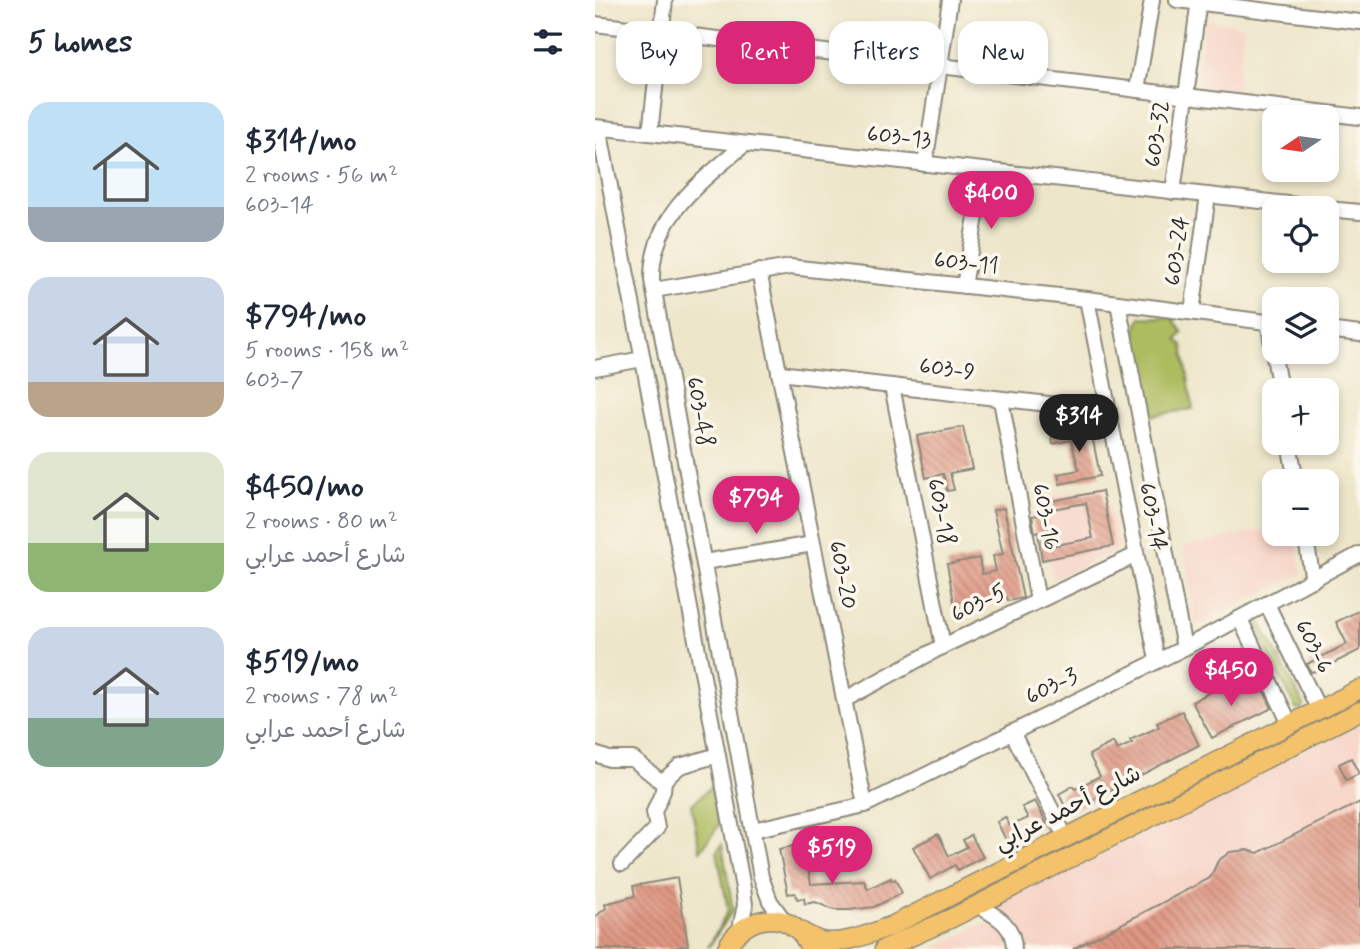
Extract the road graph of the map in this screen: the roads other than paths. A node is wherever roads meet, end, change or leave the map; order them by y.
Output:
1 (665, 0) edge
2 (950, 0) edge
3 (1152, 0) edge
4 (1177, 0) edge
5 (1199, 1) edge
6 (663, 21) edge
7 (1360, 22) edge
8 (595, 24) edge
9 (616, 27) edge
10 (702, 37) edge
11 (944, 40) edge
12 (829, 52) edge
13 (944, 66) edge
14 (656, 84) edge
15 (937, 84) edge
16 (1137, 90) junction
17 (1186, 96) junction
18 (1360, 117) edge
19 (597, 127) edge
20 (650, 133) junction
21 (744, 144) junction
22 (925, 164) junction
23 (984, 170) junction
24 (1173, 191) junction
25 (1209, 195) junction
26 (1262, 201) edge
27 (1339, 210) edge
28 (1360, 212) edge
29 (759, 271) junction
30 (964, 286) junction
31 (654, 290) junction
32 (1087, 299) junction
33 (1118, 303) junction
34 (1192, 312) junction
35 (659, 320) junction
36 (1262, 321) edge
37 (636, 324) junction
38 (1339, 331) edge
39 (1360, 334) edge
40 (642, 359) junction
41 (595, 368) edge
42 (779, 373) junction
43 (892, 386) junction
44 (1001, 400) junction
45 (1109, 411) junction
46 (813, 544) junction
47 (1307, 546) edge
48 (1136, 555) junction
49 (1360, 555) edge
50 (704, 562) junction
51 (1313, 580) junction
52 (711, 600) junction
53 (1038, 601) junction
54 (1266, 604) junction
55 (689, 605) junction
56 (1240, 619) junction
57 (943, 646) junction
58 (1184, 648) junction
59 (1157, 660) junction
60 (1360, 689) edge
61 (844, 700) junction
62 (1319, 710) junction
63 (1360, 711) edge
64 (1290, 724) junction
65 (1012, 732) junction
66 (595, 754) edge
67 (718, 755) junction
68 (664, 780) junction
69 (865, 805) junction
70 (753, 830) junction
71 (1066, 838) junction
72 (622, 864) dead end
73 (977, 905) junction
74 (788, 924) junction
75 (740, 929) junction
76 (726, 949) edge
77 (810, 949) edge
78 (887, 949) edge
79 (1014, 949) edge

1 - 6 street
2 - 11 street
3 - 16 street
4 - 5 street
5 - 7 street
5 - 17 street, 603-32
8 - 9 street
10 - 12 street
13 - 16 street
14 - 20 street
15 - 22 street
16 - 17 street
17 - 18 street
17 - 24 street, 603-32
19 - 20 street, 603-13
19 - 37 street, 603-48
20 - 21 street, 603-13
21 - 22 street, 603-13
21 - 31 street, 603-48
22 - 23 street, 603-13
23 - 24 street, 603-13
23 - 30 street
24 - 25 street, 603-13
25 - 26 street, 603-13
25 - 34 street, 603-24
27 - 28 street, 603-13
29 - 30 street, 603-11
29 - 31 street, 603-11
29 - 42 street, 603-20
30 - 32 street, 603-11
31 - 35 street, 603-48
32 - 33 street, 603-11
32 - 45 street, 603-14
33 - 34 street, 603-11
33 - 58 street, 603-14
34 - 36 street, 603-11
35 - 37 street
35 - 50 street, 603-48
37 - 40 street, 603-48
38 - 39 street
40 - 41 street
40 - 55 street, 603-48
42 - 43 street, 603-9
42 - 46 street, 603-20
43 - 44 street, 603-9
43 - 57 street, 603-18
44 - 45 street, 603-9
44 - 53 street, 603-16
45 - 48 street, 603-14
46 - 50 street
46 - 61 street, 603-20
47 - 51 street
48 - 53 street, 603-5
48 - 59 street, 603-14
49 - 51 street, 603-3
50 - 52 street, 603-48
51 - 54 street, 603-3
52 - 55 street
52 - 70 street, 603-48
53 - 57 street, 603-5
54 - 56 street, 603-3
54 - 62 street, 603-6
55 - 67 street, 603-48
56 - 58 street, 603-3
56 - 64 street
57 - 61 street, 603-5
58 - 59 street, 603-3
59 - 65 street, 603-3
60 - 62 main road, شارع أحمد عرابي
61 - 69 street, 603-20
62 - 64 main road, شارع أحمد عرابي
63 - 73 main road, شارع أحمد عرابي
64 - 71 main road, شارع أحمد عرابي
65 - 69 street, 603-3
65 - 71 street
66 - 68 street
67 - 68 street
67 - 75 street, 603-48
68 - 72 street
69 - 70 street, 603-3
70 - 74 street, 603-48
71 - 74 main road, شارع أحمد عرابي
73 - 78 main road, شارع أحمد عرابي
73 - 79 street
74 - 75 main road
74 - 77 main road
75 - 76 main road

